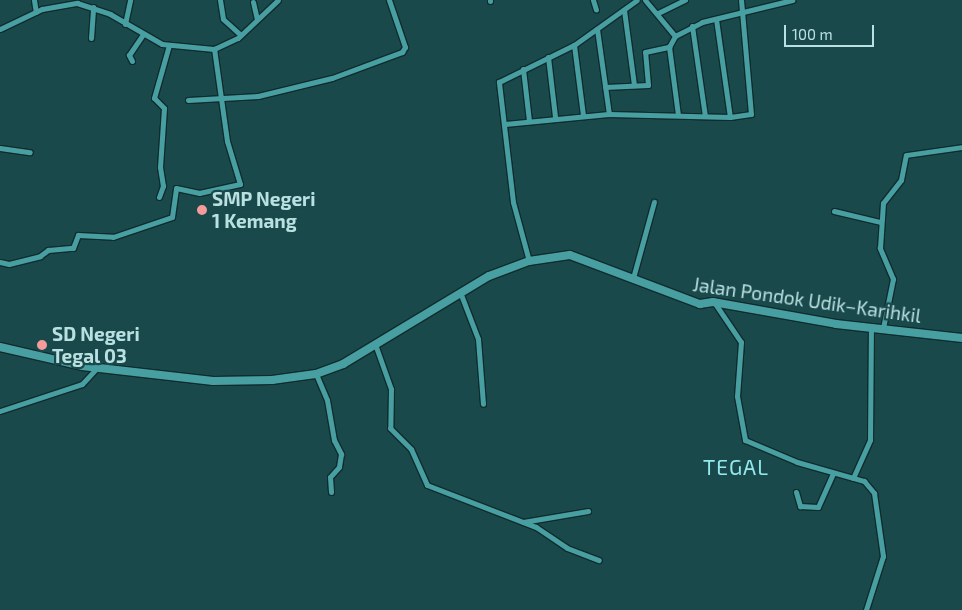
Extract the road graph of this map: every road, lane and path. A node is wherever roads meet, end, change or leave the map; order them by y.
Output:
1 (34, 0) edge
2 (130, 0) edge
3 (220, 0) edge
4 (278, 0) edge
5 (389, 0) edge
6 (592, 0) edge
7 (637, 0) edge
8 (645, 0) edge
9 (685, 0) edge
10 (741, 0) edge
11 (792, 0) edge
12 (253, 2) dead end
13 (89, 4) edge
14 (596, 10) dead end
15 (624, 10) junction
16 (36, 12) junction
17 (743, 13) junction
18 (658, 14) junction
19 (257, 19) junction
20 (716, 19) junction
21 (125, 24) junction
22 (692, 26) junction
23 (598, 29) junction
24 (0, 30) edge
25 (143, 34) junction
26 (241, 35) junction
27 (675, 36) junction
28 (91, 38) dead end
29 (169, 45) junction
30 (574, 45) junction
31 (669, 47) junction
32 (214, 49) junction
33 (548, 57) junction
34 (132, 61) dead end
35 (523, 69) junction
36 (634, 85) junction
37 (605, 87) junction
38 (188, 100) dead end
39 (224, 100) junction
40 (609, 114) junction
41 (583, 115) junction
42 (678, 115) junction
43 (705, 116) junction
44 (554, 117) junction
45 (730, 117) junction
46 (529, 121) junction
47 (505, 124) junction
48 (962, 147) edge
49 (0, 148) edge
50 (30, 152) dead end
51 (159, 197) dead end
52 (654, 202) dead end
53 (834, 211) dead end
54 (880, 222) junction
55 (528, 261) junction
56 (0, 262) edge
57 (633, 278) junction
58 (460, 291) junction
59 (713, 302) junction
60 (871, 327) junction
61 (882, 328) junction
62 (962, 338) edge
63 (375, 344) junction
64 (0, 347) edge
65 (97, 368) junction
66 (316, 374) junction
67 (483, 404) dead end
68 (0, 411) edge
69 (833, 474) junction
70 (853, 478) junction
71 (331, 492) dead end
72 (796, 492) dead end
73 (588, 511) dead end
74 (522, 522) junction
75 (599, 560) dead end
76 (866, 610) edge

1 - 16 street
2 - 21 street
3 - 26 street
4 - 19 street
5 - 39 street
6 - 14 street
7 - 15 street
8 - 18 street
9 - 18 street
10 - 17 street
11 - 17 street
12 - 19 street
13 - 16 street
13 - 21 street
13 - 28 street
15 - 23 street
15 - 36 street
16 - 24 street
17 - 20 street
17 - 45 street
18 - 27 street
19 - 26 street
20 - 22 street
20 - 45 street
21 - 25 street
22 - 27 street
22 - 43 street
23 - 30 street
23 - 37 street
25 - 29 street
25 - 34 street
26 - 32 street
27 - 31 street
29 - 32 street
29 - 51 street
30 - 33 street
30 - 41 street
31 - 36 street
31 - 42 street
32 - 39 street
33 - 35 street
33 - 44 street
35 - 46 street
35 - 47 street
36 - 37 street
37 - 40 street
38 - 39 street
39 - 56 street
40 - 41 street
40 - 42 street
41 - 44 street
42 - 43 street
43 - 45 street
44 - 46 street
46 - 47 street
47 - 55 street
48 - 54 street
49 - 50 street
52 - 57 street
53 - 54 street
54 - 61 street
55 - 57 street, Jalan Pondok Udik–Karihkil
55 - 58 street, Jalan Pondok Udik–Karihkil
57 - 59 street, Jalan Pondok Udik–Karihkil
58 - 63 street, Jalan Pondok Udik–Karihkil
58 - 67 street
59 - 60 street, Jalan Pondok Udik–Karihkil
59 - 69 street
60 - 61 street, Jalan Pondok Udik–Karihkil
60 - 70 street
61 - 62 street, Jalan Pondok Udik–Karihkil
63 - 66 street, Jalan Pondok Udik–Karihkil
63 - 74 street
64 - 65 street, Jalan Pondok Udik–Karihkil
65 - 66 street, Jalan Pondok Udik–Karihkil
65 - 68 street
66 - 71 street
69 - 70 street
69 - 72 street
70 - 76 street
73 - 74 street
74 - 75 street

